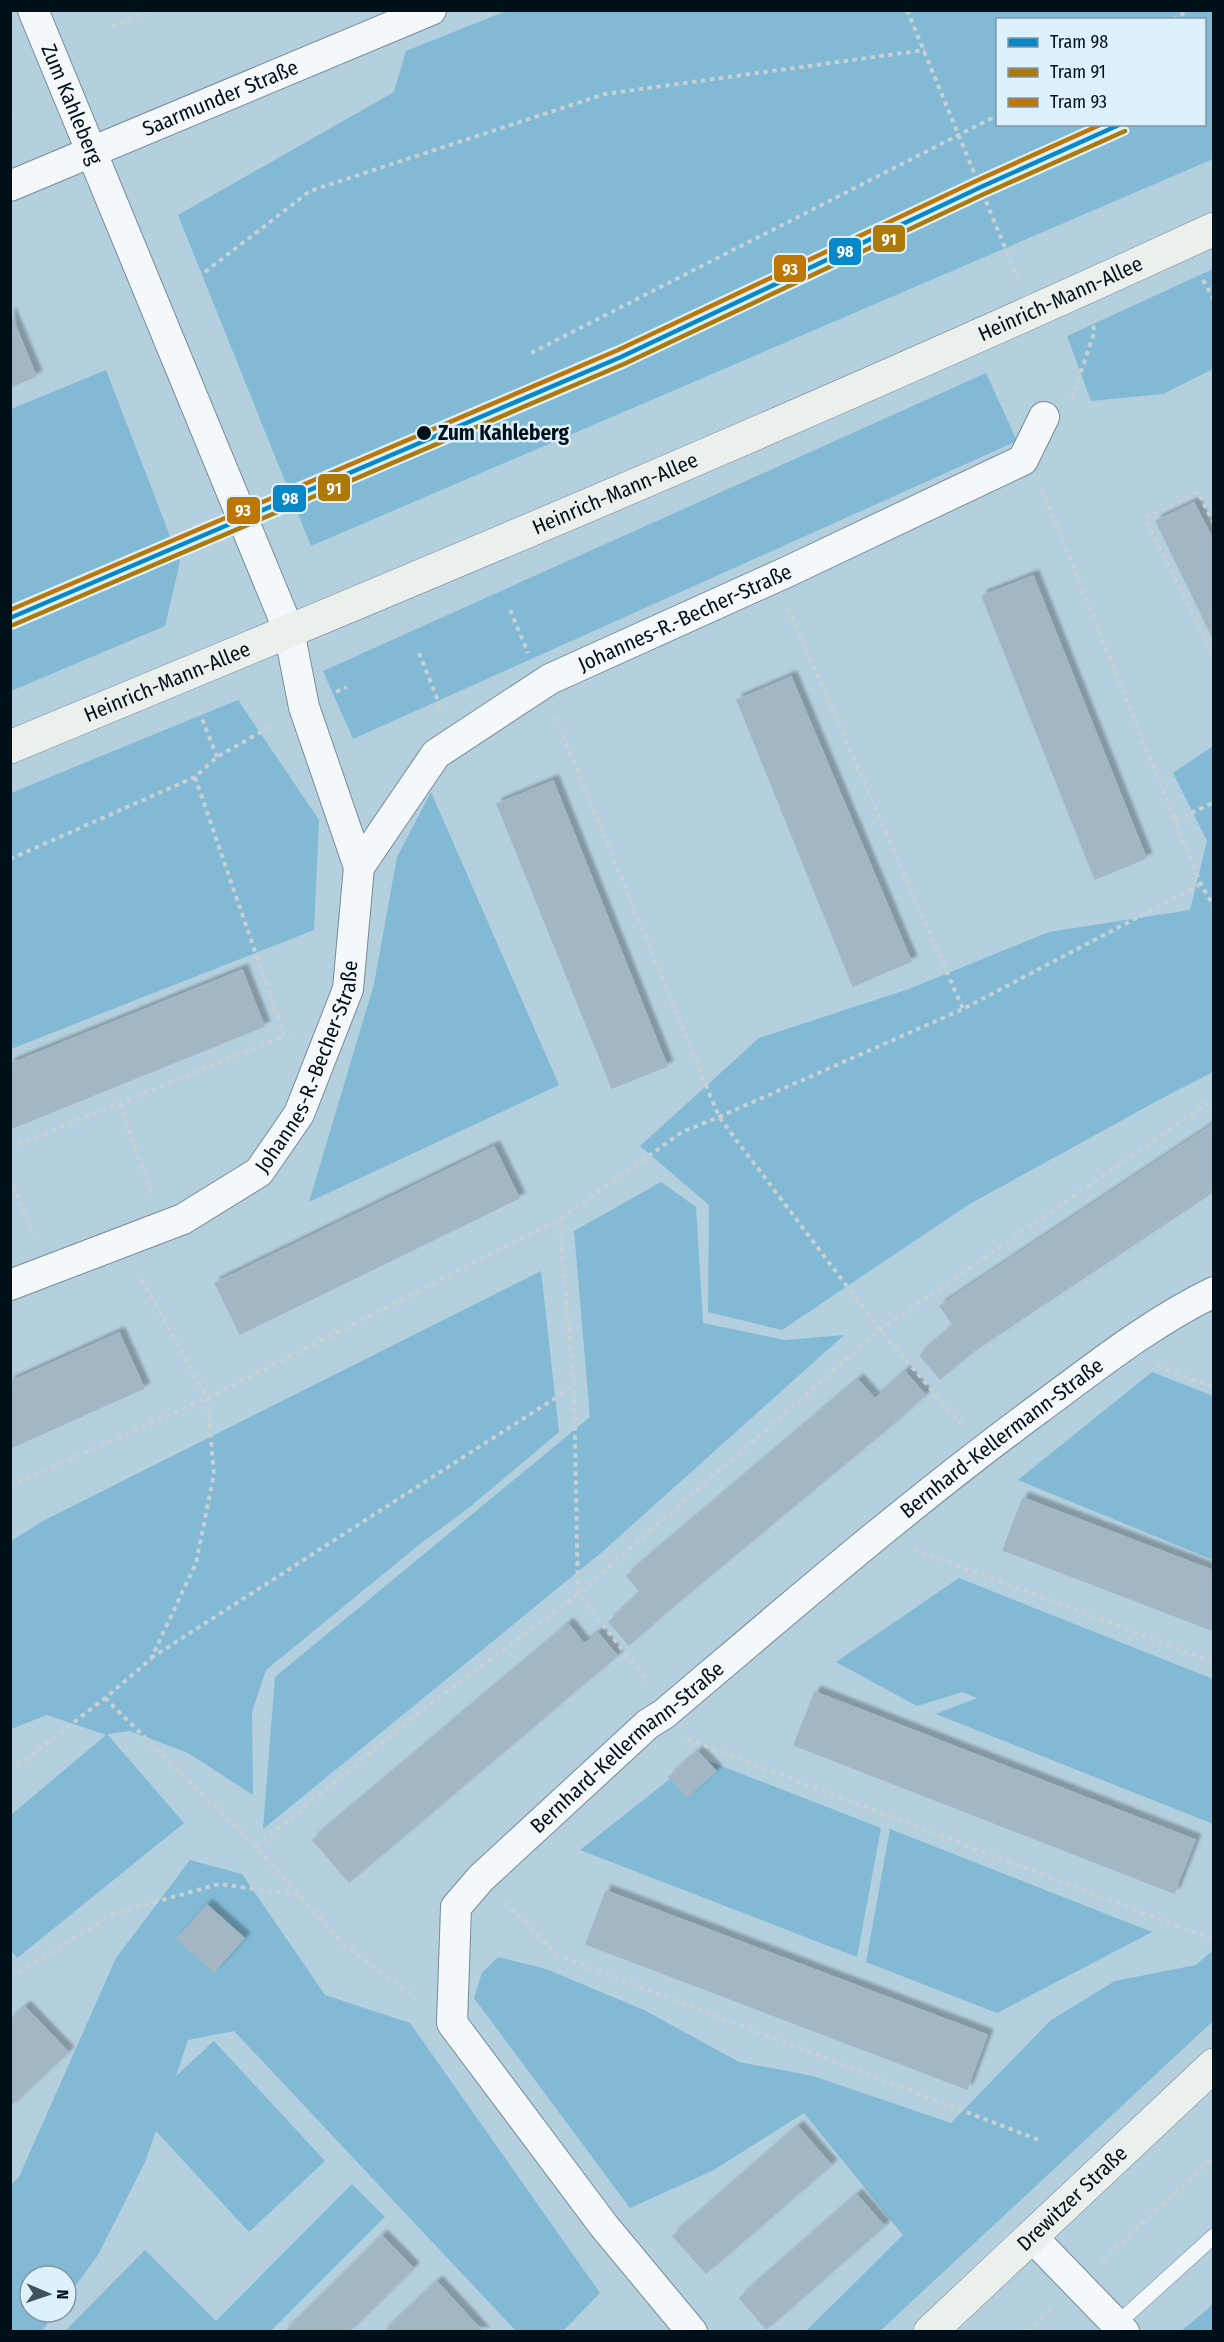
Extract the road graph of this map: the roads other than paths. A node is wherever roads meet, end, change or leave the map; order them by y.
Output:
1 (33, 10) edge
2 (432, 10) edge
3 (92, 153) junction
4 (10, 186) edge
5 (1214, 229) edge
6 (1056, 412) road end
7 (289, 632) junction
8 (10, 747) edge
9 (359, 867) junction
10 (10, 1285) edge
11 (1214, 1292) edge
12 (1214, 2065) edge
13 (1214, 2236) edge
14 (1032, 2237) junction
15 (1121, 2328) edge
16 (692, 2331) edge
17 (930, 2331) edge

1 - 3 street, Zum Kahleberg
2 - 3 street, Saarmunder Straße
3 - 4 street, Saarmunder Straße
3 - 7 street, Zum Kahleberg
5 - 7 main road, Heinrich-Mann-Allee
6 - 9 street, Johannes-R.-Becher-Straße
7 - 8 main road, Heinrich-Mann-Allee
7 - 9 street, Johannes-R.-Becher-Straße
9 - 10 street, Johannes-R.-Becher-Straße
11 - 16 street, Bernhard-Kellermann-Straße
12 - 14 main road, Drewitzer Straße
13 - 15 lane
14 - 15 street
14 - 17 main road, Drewitzer Straße

